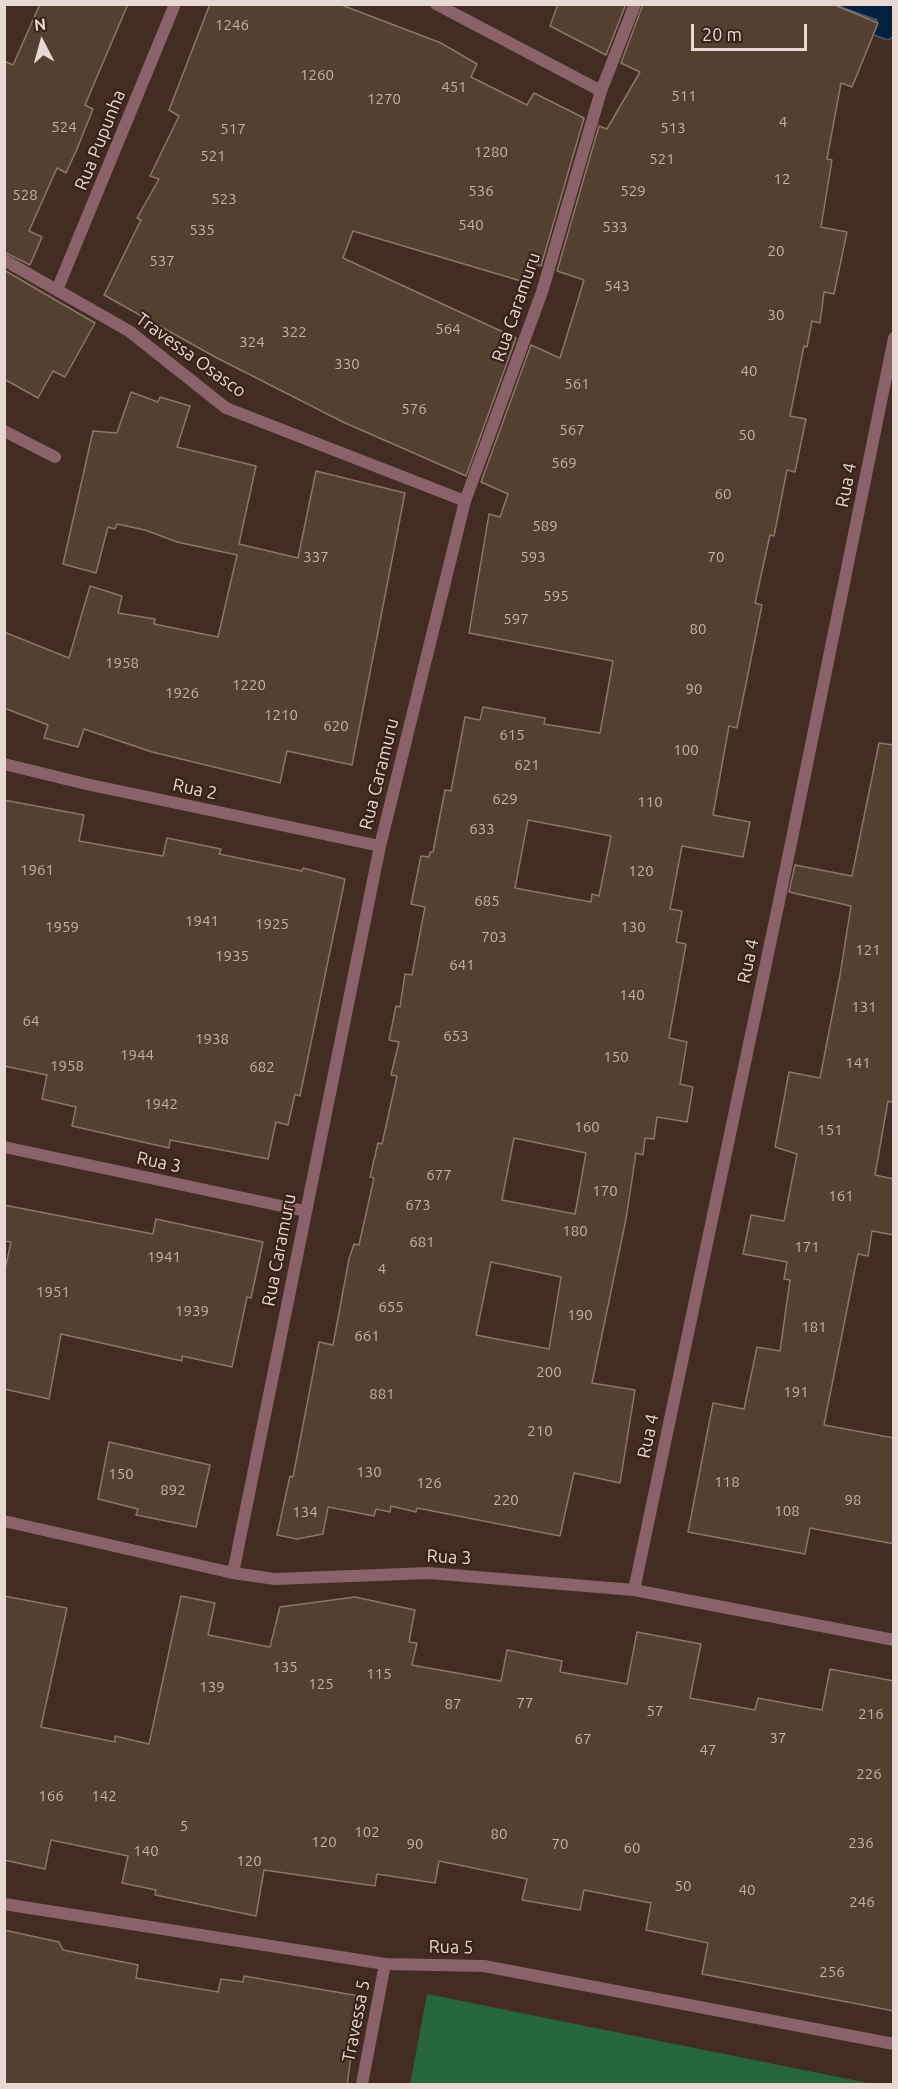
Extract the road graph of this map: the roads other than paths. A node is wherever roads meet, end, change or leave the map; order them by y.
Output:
1 (176, 4) edge
2 (436, 4) edge
3 (635, 4) edge
4 (601, 91) junction
5 (4, 260) edge
6 (57, 290) junction
7 (894, 338) edge
8 (4, 431) edge
9 (55, 457) dead end
10 (465, 501) junction
11 (4, 764) edge
12 (380, 846) junction
13 (4, 1147) edge
14 (305, 1211) junction
15 (4, 1521) edge
16 (233, 1573) junction
17 (634, 1590) junction
18 (894, 1640) edge
19 (4, 1904) edge
20 (385, 1964) junction
21 (894, 2044) edge
22 (362, 2085) edge

1 - 6 street, Rua Pupunha
2 - 4 street
3 - 4 street, Rua Caramuru
4 - 10 street, Rua Caramuru
5 - 6 street, Travessa Osasco
6 - 10 street, Travessa Osasco
7 - 17 street, Rua 4
8 - 9 street
10 - 12 street, Rua Caramuru
11 - 12 street, Rua 2
12 - 14 street, Rua Caramuru
13 - 14 street, Rua 3
14 - 16 street, Rua Caramuru
15 - 16 street, Rua 3
16 - 17 street, Rua 3
17 - 18 street, Rua 3
19 - 20 street, Rua 5
20 - 21 street, Rua 5
20 - 22 street, Travessa 5

